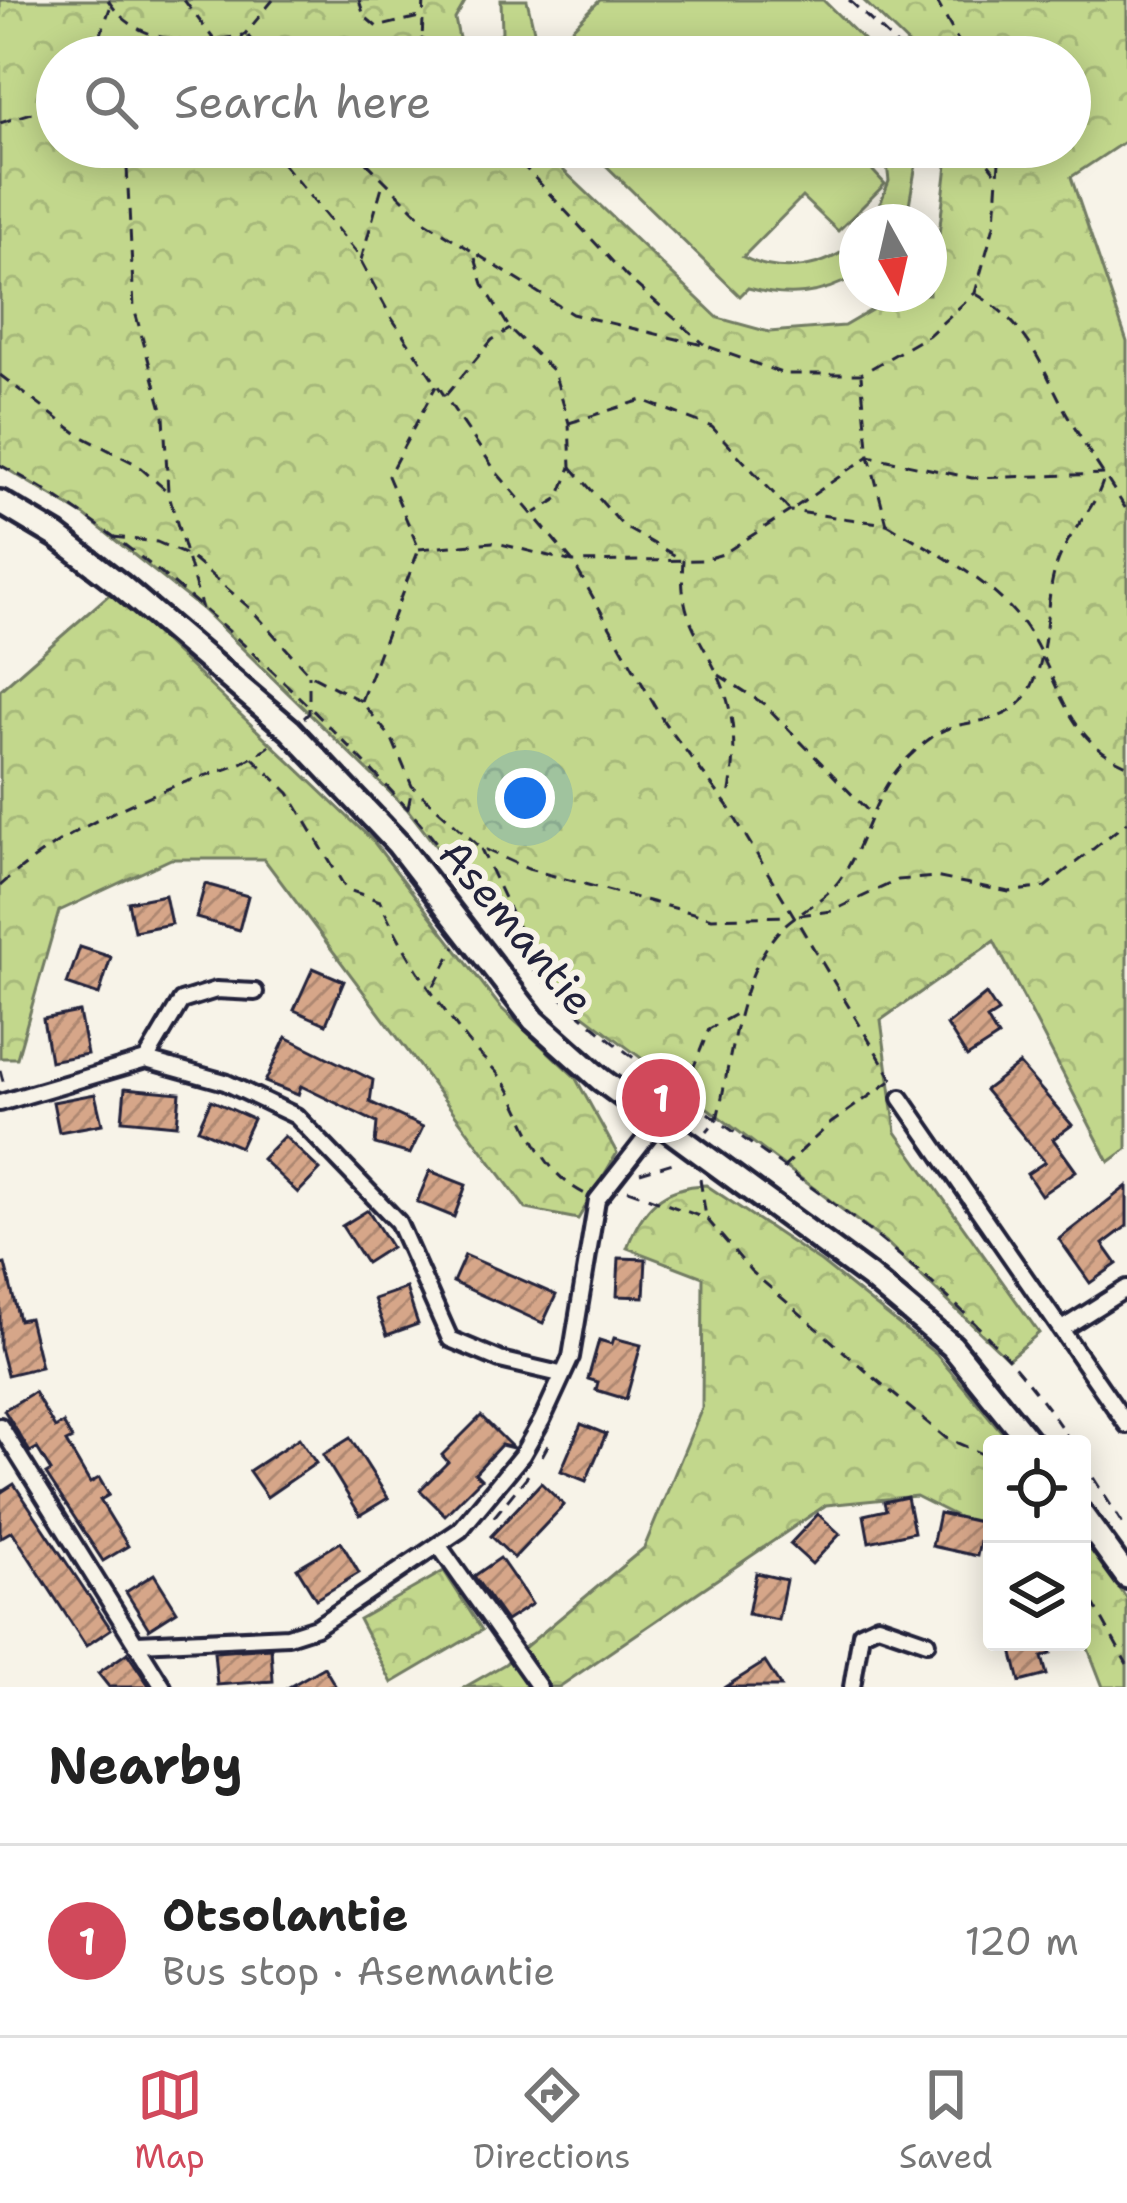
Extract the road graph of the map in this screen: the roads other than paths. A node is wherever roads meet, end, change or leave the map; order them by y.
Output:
1 (0, 502) edge
2 (255, 992) dead end
3 (146, 1060) junction
4 (901, 1098) road end
5 (0, 1103) edge
6 (658, 1121) junction
7 (1127, 1288) edge
8 (1062, 1329) junction
9 (560, 1374) junction
10 (1127, 1425) edge
11 (0, 1426) edge
12 (1024, 1435) edge
13 (1091, 1527) edge
14 (439, 1546) junction
15 (1126, 1574) edge
16 (927, 1642) dead end
17 (138, 1643) junction
18 (163, 1687) edge
19 (539, 1687) edge
20 (851, 1687) edge

1 - 6 main road, Asemantie
2 - 3 street
3 - 5 street
3 - 9 street
4 - 8 street
6 - 9 street
6 - 12 main road, Asemantie
7 - 8 street
8 - 10 street
9 - 14 street
11 - 17 street
13 - 15 main road
14 - 17 street
14 - 19 street
16 - 20 street
17 - 18 street

